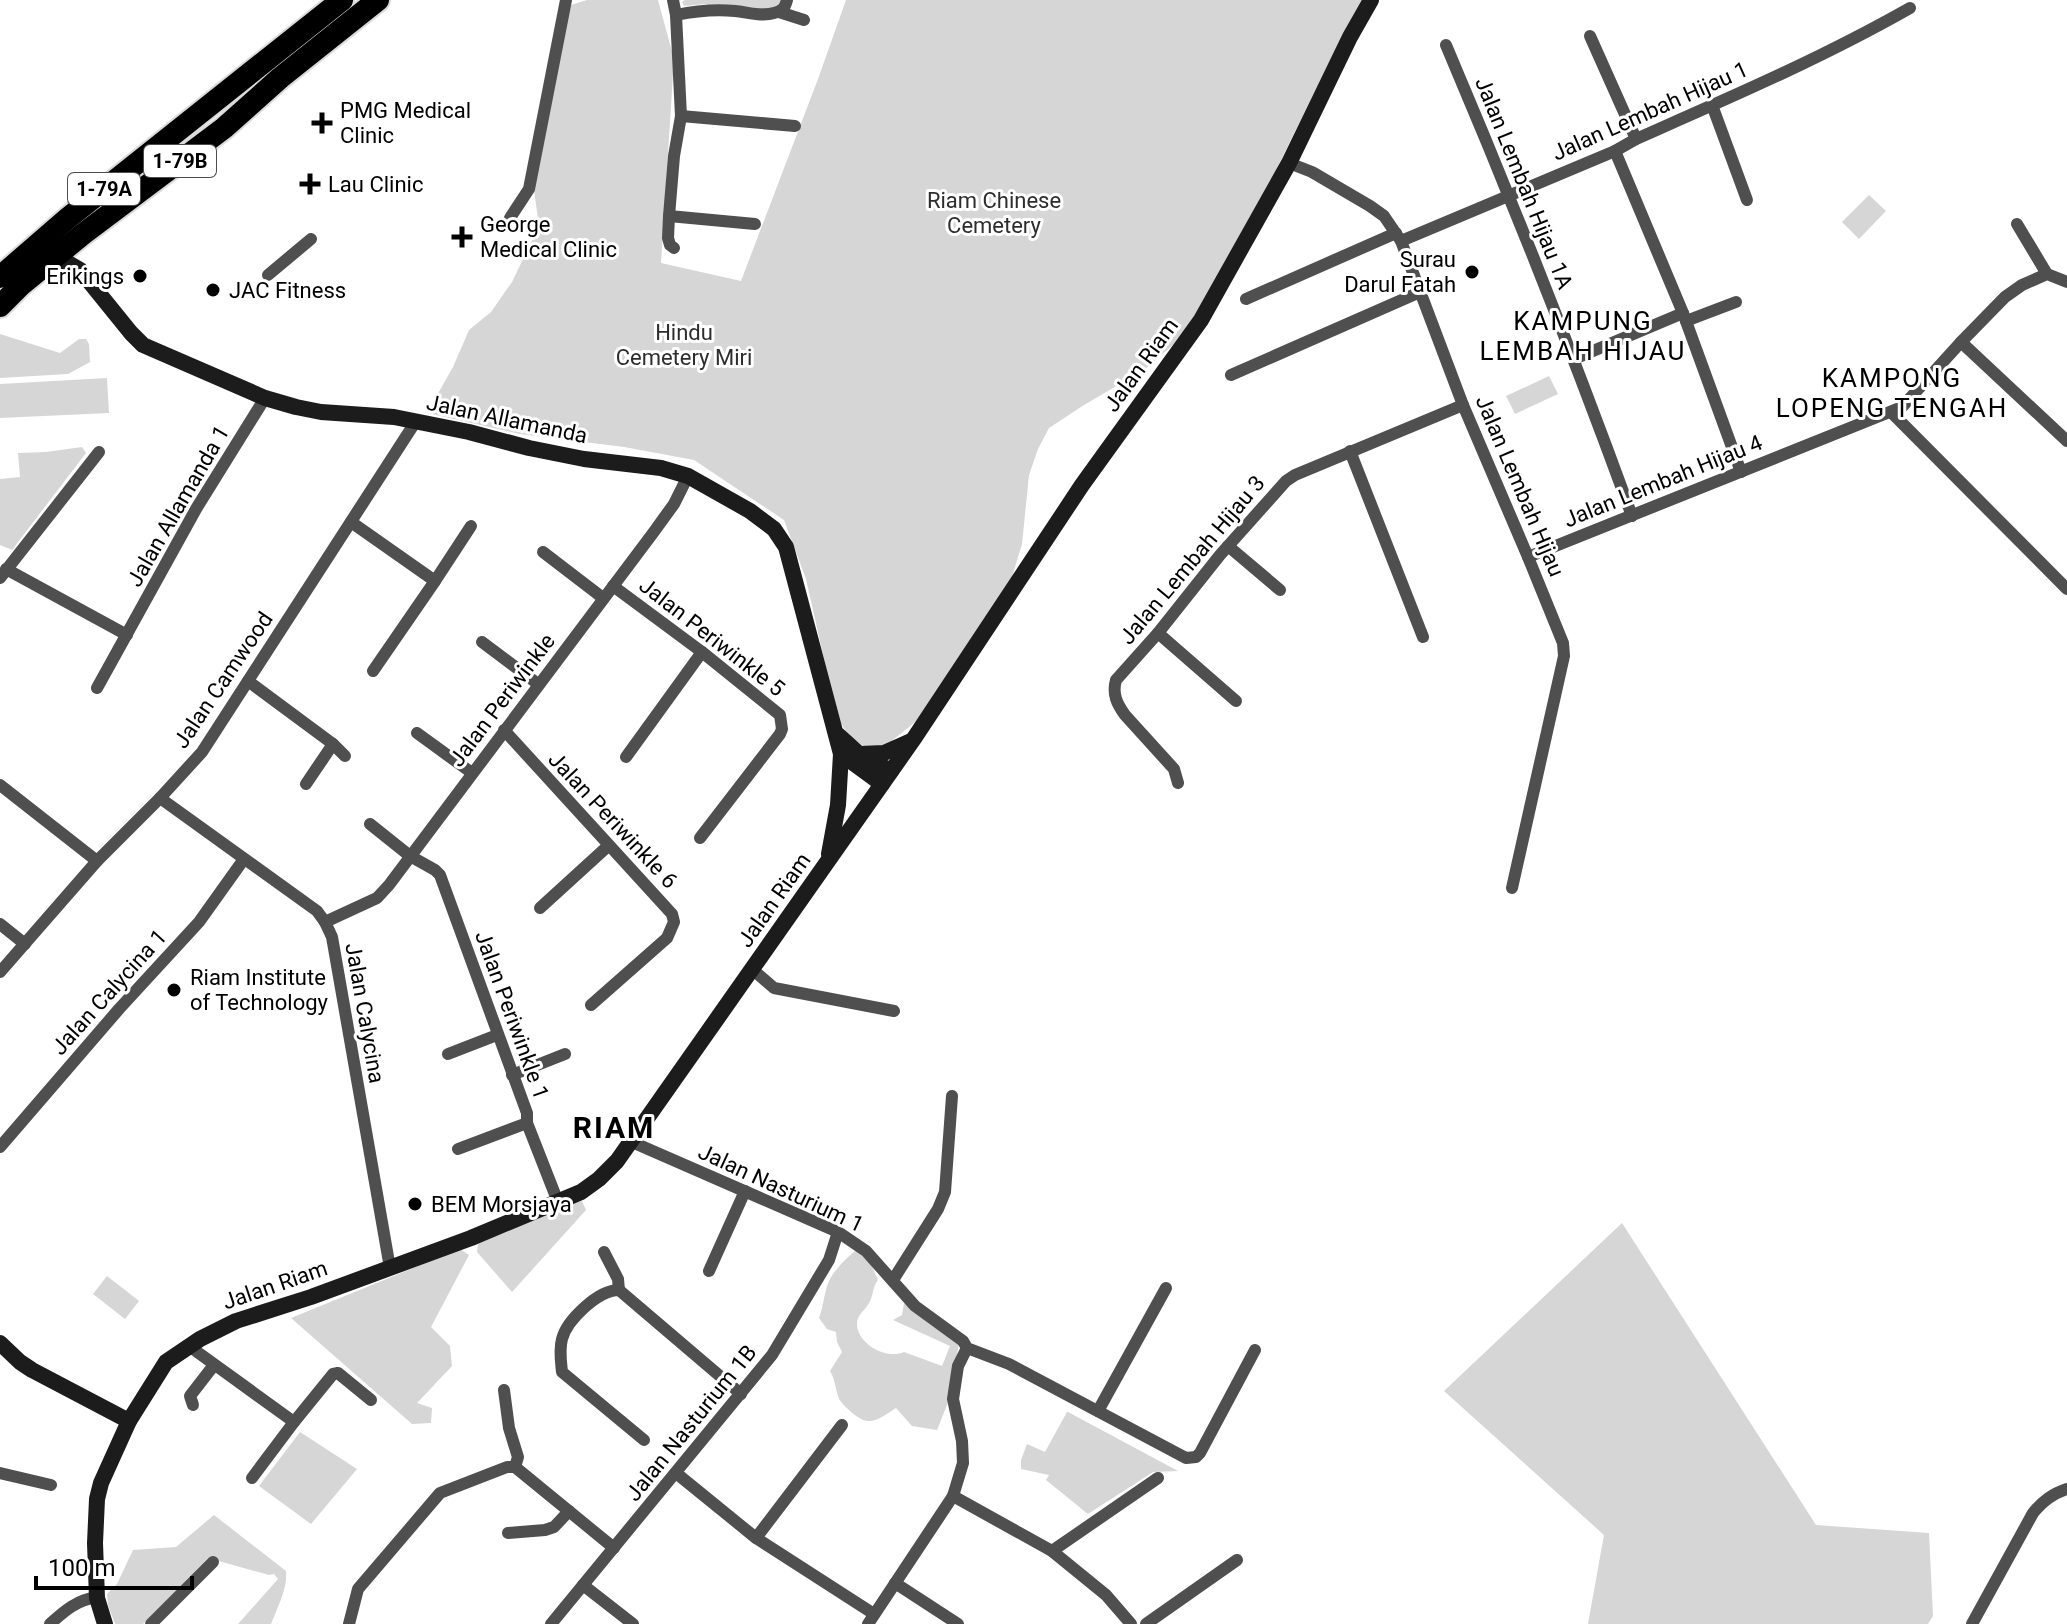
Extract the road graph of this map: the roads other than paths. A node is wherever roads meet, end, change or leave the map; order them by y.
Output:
1 (342, 0) edge
2 (378, 0) edge
3 (566, 0) edge
4 (673, 0) edge
5 (787, 0) edge
6 (1371, 0) edge
7 (1910, 8) dead end
8 (779, 12) junction
9 (676, 15) junction
10 (804, 20) dead end
11 (1590, 36) dead end
12 (1446, 45) dead end
13 (280, 78) junction
14 (210, 104) junction
15 (1712, 105) junction
16 (681, 116) junction
17 (795, 126) dead end
18 (1636, 139) junction
19 (1615, 151) junction
20 (1289, 163) junction
21 (1510, 195) junction
22 (1747, 200) dead end
23 (669, 216) junction
24 (510, 218) dead end
25 (755, 224) dead end
26 (2017, 224) dead end
27 (1398, 237) junction
28 (77, 239) junction
29 (311, 239) dead end
30 (674, 248) dead end
31 (55, 258) junction
32 (80, 270) junction
33 (2047, 274) junction
34 (268, 275) dead end
35 (0, 277) edge
36 (2067, 282) edge
37 (1420, 292) junction
38 (1246, 299) dead end
39 (1736, 302) dead end
40 (0, 306) edge
41 (1684, 317) junction
42 (1961, 342) junction
43 (1574, 359) junction
44 (1231, 375) dead end
45 (265, 398) junction
46 (1463, 405) junction
47 (1897, 410) junction
48 (416, 421) junction
49 (2067, 441) edge
50 (1350, 451) junction
51 (99, 452) dead end
52 (1741, 472) junction
53 (688, 476) junction
54 (1632, 516) junction
55 (351, 522) junction
56 (471, 526) dead end
57 (1228, 546) junction
58 (543, 552) dead end
59 (1528, 557) junction
60 (3, 574) edge
61 (435, 581) junction
62 (613, 586) junction
63 (2067, 589) edge
64 (1280, 590) dead end
65 (603, 598) junction
66 (1158, 633) junction
67 (127, 635) junction
68 (1423, 637) dead end
69 (482, 642) dead end
70 (702, 652) junction
71 (373, 671) dead end
72 (248, 681) junction
73 (538, 684) junction
74 (97, 688) dead end
75 (1236, 701) dead end
76 (504, 730) junction
77 (834, 731) junction
78 (417, 733) dead end
79 (913, 740) junction
80 (333, 744) junction
81 (841, 754) junction
82 (859, 754) junction
83 (345, 756) dead end
84 (626, 757) dead end
85 (472, 773) junction
86 (887, 778) junction
87 (1178, 783) dead end
88 (306, 784) dead end
89 (0, 785) edge
90 (160, 798) junction
91 (370, 824) dead end
92 (700, 838) dead end
93 (608, 846) junction
94 (410, 856) junction
95 (244, 859) junction
96 (97, 861) junction
97 (827, 863) junction
98 (1512, 888) dead end
99 (540, 908) dead end
100 (325, 922) junction
101 (0, 924) edge
102 (25, 944) junction
103 (752, 969) junction
104 (0, 972) edge
105 (591, 1005) dead end
106 (894, 1011) dead end
107 (497, 1035) junction
108 (448, 1054) dead end
109 (565, 1054) dead end
110 (512, 1075) junction
111 (952, 1096) dead end
112 (527, 1123) junction
113 (632, 1142) junction
114 (0, 1147) edge
115 (458, 1149) dead end
116 (745, 1191) junction
117 (558, 1202) junction
118 (838, 1232) junction
119 (604, 1252) dead end
120 (390, 1268) junction
121 (709, 1271) dead end
122 (893, 1280) junction
123 (1166, 1288) dead end
124 (619, 1290) junction
125 (0, 1343) edge
126 (189, 1346) junction
127 (967, 1348) junction
128 (1255, 1350) dead end
129 (214, 1365) junction
130 (504, 1390) dead end
131 (741, 1394) junction
132 (371, 1400) dead end
133 (193, 1405) dead end
134 (1098, 1411) junction
135 (129, 1421) junction
136 (294, 1422) junction
137 (842, 1425) dead end
138 (644, 1440) dead end
139 (515, 1467) junction
140 (0, 1473) edge
141 (676, 1473) junction
142 (252, 1478) dead end
143 (1158, 1478) dead end
144 (51, 1485) dead end
145 (2067, 1489) edge
146 (953, 1496) junction
147 (569, 1511) junction
148 (508, 1533) dead end
149 (756, 1538) junction
150 (614, 1548) junction
151 (1052, 1551) junction
152 (1237, 1560) dead end
153 (213, 1562) dead end
154 (895, 1583) junction
155 (583, 1585) junction
156 (97, 1598) junction
157 (871, 1619) edge
158 (50, 1624) edge
159 (105, 1624) edge
160 (151, 1624) edge
161 (349, 1624) edge
162 (551, 1624) edge
163 (633, 1624) edge
164 (958, 1624) edge
165 (1131, 1624) edge
166 (1146, 1624) edge
167 (1972, 1624) edge

1 - 14 highway, 1-79A
2 - 13 highway, 1-79B
3 - 24 street
4 - 9 street
5 - 8 street
6 - 20 main road, Jalan Riam
7 - 15 street, Jalan Lembah Hijau 1
8 - 9 street
8 - 10 street
9 - 16 street
11 - 18 street
12 - 21 street, Jalan Lembah Hijau 1A
13 - 14 highway
13 - 28 highway, 1-79B
14 - 35 highway, 1-79A
15 - 18 street, Jalan Lembah Hijau 1
15 - 22 street
16 - 17 street
16 - 23 street
18 - 19 street, Jalan Lembah Hijau 1
19 - 21 street, Jalan Lembah Hijau 1
19 - 41 street
20 - 27 street, Jalan Lembah Hijau
20 - 79 main road, Jalan Riam
21 - 27 street, Jalan Lembah Hijau 1
21 - 43 street, Jalan Lembah Hijau 1A
23 - 25 street
23 - 30 street
26 - 33 street
27 - 37 street, Jalan Lembah Hijau
27 - 38 street, Jalan Lembah Hijau 1
28 - 31 highway, 1-79B
28 - 32 main road
29 - 34 street
31 - 32 main road, Jalan Allamanda
31 - 40 highway, 1-79B
32 - 45 main road, Jalan Allamanda
33 - 36 street
33 - 42 street
37 - 44 street
37 - 46 street, Jalan Lembah Hijau
39 - 41 street
41 - 43 street
41 - 52 street
42 - 47 street
42 - 49 street
43 - 54 street, Jalan Lembah Hijau 1A
45 - 48 main road, Jalan Allamanda
45 - 67 street, Jalan Allamanda 1
46 - 50 street, Jalan Lembah Hijau 3
46 - 59 street, Jalan Lembah Hijau
47 - 52 street, Jalan Lembah Hijau 4
47 - 63 street
48 - 53 main road, Jalan Allamanda
48 - 55 street, Jalan Camwood
50 - 57 street, Jalan Lembah Hijau 3
50 - 68 street
51 - 60 street
52 - 54 street, Jalan Lembah Hijau 4
53 - 62 street, Jalan Periwinkle
53 - 77 main road, Jalan Allamanda
54 - 59 street, Jalan Lembah Hijau 4
55 - 61 street
55 - 72 street, Jalan Camwood
56 - 61 street
57 - 64 street
57 - 66 street, Jalan Lembah Hijau 3
58 - 65 street
59 - 98 street, Jalan Lembah Hijau
60 - 67 street
61 - 71 street
62 - 65 street, Jalan Periwinkle
62 - 70 street, Jalan Periwinkle 5
65 - 73 street, Jalan Periwinkle
66 - 75 street
66 - 87 street, Jalan Lembah Hijau 3
67 - 74 street, Jalan Allamanda 1
69 - 73 street
70 - 84 street
70 - 92 street, Jalan Periwinkle 5
72 - 80 street
72 - 90 street, Jalan Camwood
73 - 76 street, Jalan Periwinkle
76 - 85 street, Jalan Periwinkle
76 - 93 street, Jalan Periwinkle 6
77 - 81 main road, Jalan Allamanda
77 - 82 main road
78 - 85 street
79 - 82 main road
79 - 86 main road, Jalan Riam
80 - 83 street
80 - 88 street
81 - 86 main road
81 - 97 main road
82 - 86 main road
85 - 94 street, Jalan Periwinkle
86 - 97 main road, Jalan Riam
89 - 96 street
90 - 95 street, Jalan Calycina
90 - 96 street, Jalan Camwood
91 - 94 street, Jalan Periwinkle 1
93 - 99 street
93 - 105 street, Jalan Periwinkle 6
94 - 100 street, Jalan Periwinkle
94 - 107 street, Jalan Periwinkle 1
95 - 100 street, Jalan Calycina
95 - 114 street, Jalan Calycina 1
96 - 102 street, Jalan Camwood
97 - 103 main road, Jalan Riam
100 - 120 street, Jalan Calycina
101 - 102 street
102 - 104 street, Jalan Camwood
103 - 106 street
103 - 113 main road, Jalan Riam
107 - 108 street
107 - 110 street, Jalan Periwinkle 1
109 - 110 street
110 - 112 street, Jalan Periwinkle 1
111 - 122 street
112 - 115 street
112 - 117 street, Jalan Periwinkle 1
113 - 116 street, Jalan Nasturium 1
113 - 117 main road, Jalan Riam
116 - 118 street, Jalan Nasturium 1
116 - 121 street
117 - 120 main road, Jalan Riam
118 - 122 street, Jalan Nasturium 1
118 - 131 street, Jalan Nasturium 1B
119 - 124 street
120 - 126 main road, Jalan Riam
122 - 127 street, Jalan Nasturium 1
123 - 134 street
124 - 131 street
124 - 138 street
125 - 135 main road
126 - 129 street
126 - 135 main road, Jalan Riam
127 - 134 street, Jalan Nasturium 1
127 - 146 street
128 - 134 street, Jalan Nasturium 1
129 - 133 street
129 - 136 street
130 - 139 street
131 - 141 street, Jalan Nasturium 1B
132 - 136 street
135 - 156 main road, Jalan Riam
136 - 142 street
137 - 149 street
139 - 147 street
139 - 161 street
140 - 144 street
141 - 149 street
141 - 150 street, Jalan Nasturium 1B
143 - 151 street
145 - 167 street
146 - 151 street
146 - 154 street
147 - 148 street
147 - 150 street
149 - 157 street
150 - 155 street, Jalan Nasturium 1B
151 - 165 street
152 - 166 street
153 - 160 street
154 - 157 street
154 - 164 street
155 - 162 street, Jalan Nasturium 1B
155 - 163 street
156 - 158 street
156 - 159 main road, Jalan Riam

